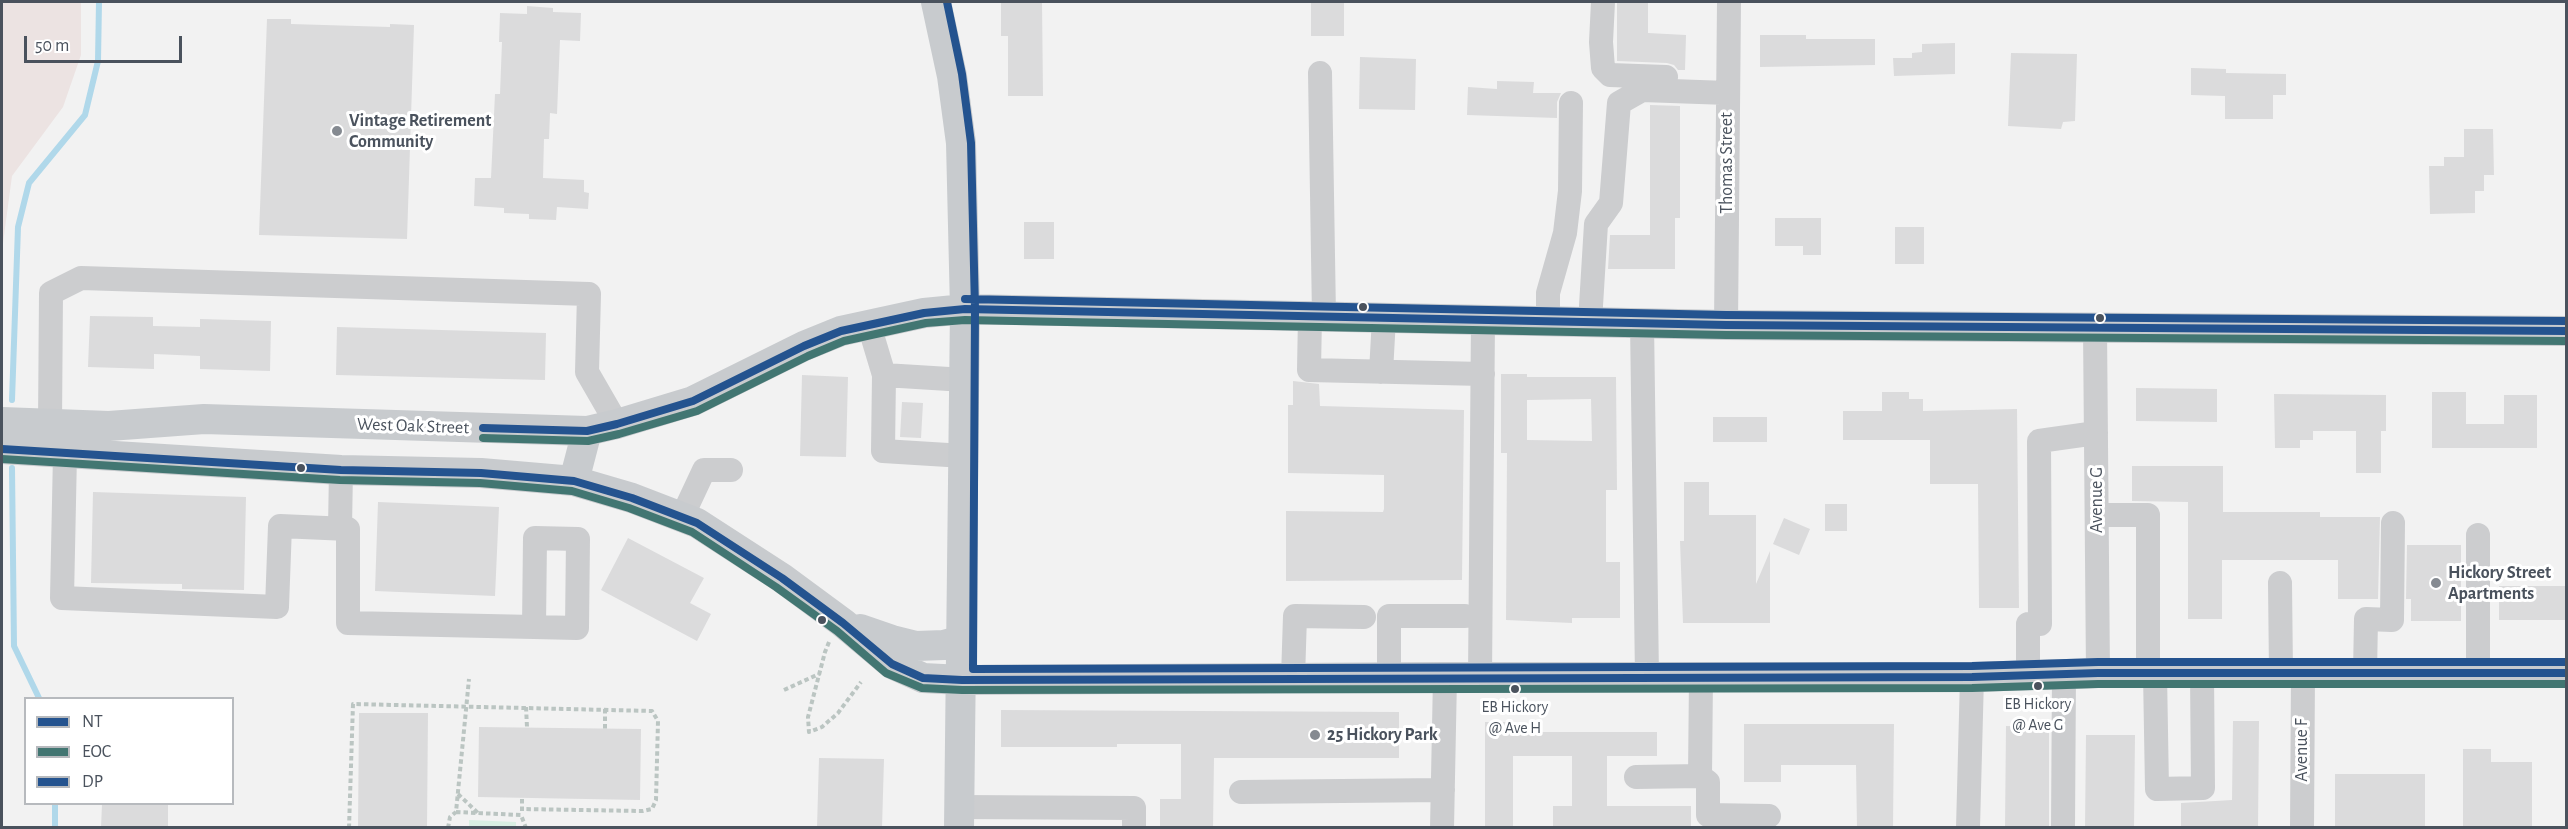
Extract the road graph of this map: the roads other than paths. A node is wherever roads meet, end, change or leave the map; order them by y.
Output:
1 (936, 2) edge
2 (1603, 2) edge
3 (1729, 2) edge
4 (1320, 73) dead end
5 (1728, 86) junction
6 (1571, 103) dead end
7 (965, 309) junction
8 (1317, 316) junction
9 (1384, 318) junction
10 (1483, 320) junction
11 (1548, 321) junction
12 (1590, 322) junction
13 (1642, 323) junction
14 (869, 325) junction
15 (1726, 325) junction
16 (2095, 328) junction
17 (2566, 331) edge
18 (1381, 372) junction
19 (1483, 374) junction
20 (884, 375) junction
21 (965, 380) junction
22 (2, 422) edge
23 (50, 424) junction
24 (617, 424) junction
25 (587, 431) junction
26 (2096, 433) junction
27 (2, 449) edge
28 (65, 454) junction
29 (964, 456) junction
30 (341, 470) junction
31 (730, 470) dead end
32 (574, 482) junction
33 (2097, 515) junction
34 (682, 517) junction
35 (2394, 523) dead end
36 (340, 528) junction
37 (2478, 535) dead end
38 (2280, 583) dead end
39 (1464, 616) dead end
40 (1364, 617) dead end
41 (534, 627) dead end
42 (837, 631) junction
43 (962, 640) junction
44 (2478, 672) junction
45 (2098, 673) junction
46 (2152, 673) junction
47 (2202, 673) junction
48 (2292, 673) junction
49 (2365, 673) junction
50 (2566, 673) edge
51 (2064, 674) junction
52 (2028, 675) junction
53 (1445, 676) junction
54 (1480, 676) junction
55 (1647, 676) junction
56 (1701, 676) junction
57 (1972, 676) junction
58 (1389, 677) junction
59 (1293, 678) junction
60 (962, 680) junction
61 (1636, 777) dead end
62 (1701, 777) junction
63 (1443, 790) junction
64 (1240, 792) dead end
65 (1769, 816) dead end
66 (960, 818) edge
67 (1134, 828) edge
68 (1442, 828) edge
69 (1968, 828) edge
70 (2063, 828) edge
71 (2302, 828) edge

1 - 7 main road
2 - 5 street
3 - 5 street, Thomas Street
4 - 8 street
5 - 12 street
5 - 15 street, Thomas Street
6 - 11 street
7 - 8 main road, West Oak Street
7 - 14 main road, West Oak Street
7 - 21 main road
8 - 9 main road, West Oak Street
8 - 18 street
9 - 10 main road, West Oak Street
9 - 18 street
10 - 11 main road, West Oak Street
10 - 19 street
11 - 12 main road, West Oak Street
12 - 13 main road, West Oak Street
13 - 15 main road, West Oak Street
13 - 55 street
14 - 20 street
14 - 24 main road, West Oak Street
15 - 16 main road, West Oak Street
16 - 17 main road, West Oak Street
16 - 26 street, Avenue G
18 - 19 street
19 - 54 street
20 - 21 street
20 - 29 street
21 - 29 main road
22 - 23 main road, West Oak Street
23 - 24 street
23 - 25 main road, West Oak Street
24 - 25 main road, West Oak Street
25 - 32 main road
26 - 33 street, Avenue G
26 - 52 street
27 - 28 main road
28 - 30 main road
28 - 36 street
29 - 43 main road
30 - 32 main road
30 - 36 street
31 - 34 street
32 - 34 main road
33 - 45 street, Avenue G
33 - 46 street
34 - 42 main road
35 - 49 street
36 - 41 street
37 - 44 street
38 - 48 street, Avenue F
39 - 58 street
40 - 59 street
42 - 43 main road
42 - 60 main road
43 - 60 main road
44 - 49 main road
44 - 50 main road
45 - 46 main road
45 - 51 main road
46 - 47 main road
46 - 47 street
47 - 48 main road
48 - 49 main road
48 - 71 street, Avenue F
51 - 52 main road
51 - 70 street
52 - 57 main road
53 - 54 main road
53 - 58 main road
53 - 63 street
54 - 55 main road
55 - 56 main road
56 - 57 main road
56 - 62 street
57 - 69 street
58 - 59 main road
59 - 60 main road
60 - 66 main road
61 - 62 street
62 - 65 street
63 - 64 street
63 - 68 street
66 - 67 street

